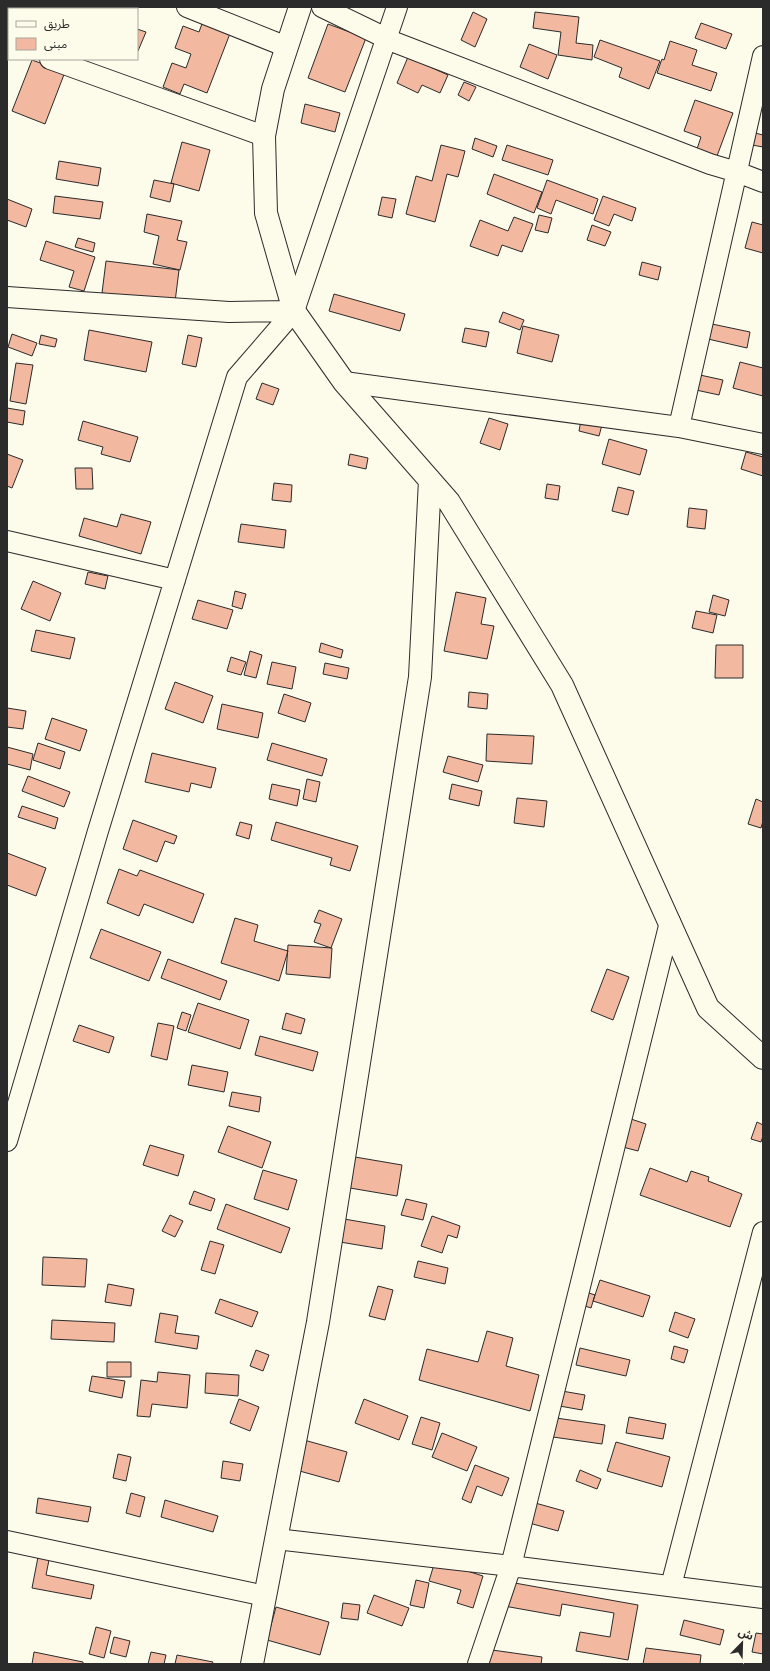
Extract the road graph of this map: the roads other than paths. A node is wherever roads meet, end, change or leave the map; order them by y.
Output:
1 (187, 7) edge
2 (300, 7) edge
3 (322, 7) edge
4 (397, 7) edge
5 (387, 38) junction
6 (287, 47) junction
7 (763, 56) edge
8 (53, 60) edge
9 (264, 136) junction
10 (737, 172) junction
11 (763, 182) edge
12 (7, 297) edge
13 (294, 311) junction
14 (344, 382) junction
15 (680, 427) junction
16 (763, 444) edge
17 (430, 480) junction
18 (7, 541) edge
19 (175, 580) junction
20 (670, 922) junction
21 (763, 1058) edge
22 (7, 1141) edge
23 (763, 1232) edge
24 (276, 1539) junction
25 (7, 1542) edge
26 (511, 1566) junction
27 (671, 1586) junction
28 (265, 1596) junction
29 (763, 1598) edge
30 (252, 1664) edge
31 (478, 1664) edge

1 - 6 street
2 - 6 street
3 - 5 street
4 - 5 street
5 - 10 street
5 - 13 street
6 - 9 street
7 - 10 street
8 - 9 street
9 - 13 street
10 - 11 street
10 - 15 street
12 - 13 street
13 - 14 street
13 - 19 street
14 - 15 street
14 - 17 street
15 - 16 street
17 - 20 street
17 - 24 street
18 - 19 street
19 - 22 street
20 - 21 street
20 - 26 street
23 - 27 street
24 - 26 street
24 - 28 street
25 - 28 street
26 - 27 street
26 - 31 street
27 - 29 street
28 - 30 street

